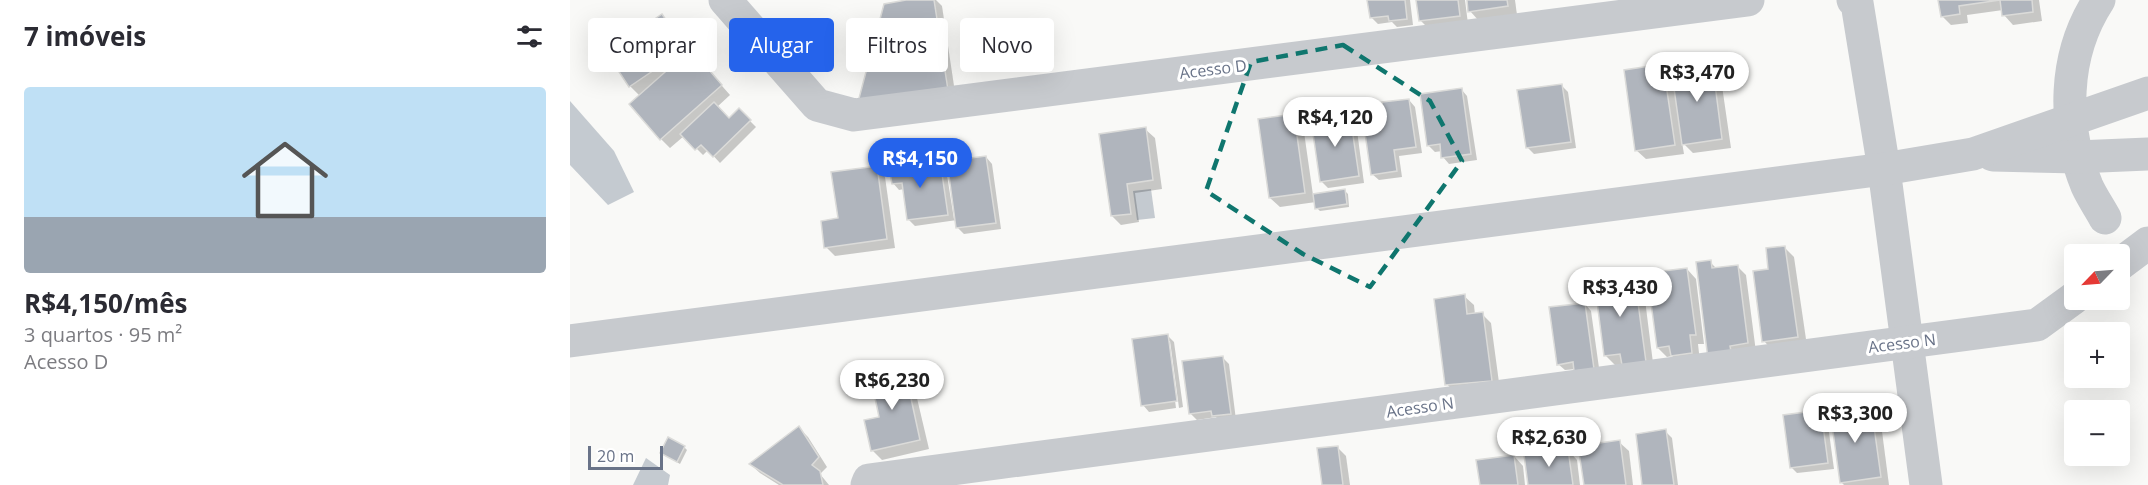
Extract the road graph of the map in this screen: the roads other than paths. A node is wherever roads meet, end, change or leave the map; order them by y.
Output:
1 (725, 0) edge
2 (1748, 0) edge
3 (2099, 0) edge
4 (1855, 1) edge
5 (2148, 93) edge
6 (2070, 120) junction
7 (1973, 154) junction
8 (2148, 154) edge
9 (2077, 157) junction
10 (1884, 168) junction
11 (2105, 218) dead end
12 (2148, 243) edge
13 (2130, 256) edge
14 (2064, 306) edge
15 (570, 342) edge
16 (1908, 342) junction
17 (867, 485) edge
18 (1926, 485) edge

1 - 2 street, Acesso D
3 - 6 street
4 - 10 street
5 - 6 street
6 - 7 street
6 - 9 street
7 - 9 street
7 - 10 street
8 - 9 street
9 - 11 street
10 - 15 street
10 - 16 street
12 - 13 street
14 - 16 street, Acesso N
16 - 17 street, Acesso N
16 - 18 street

